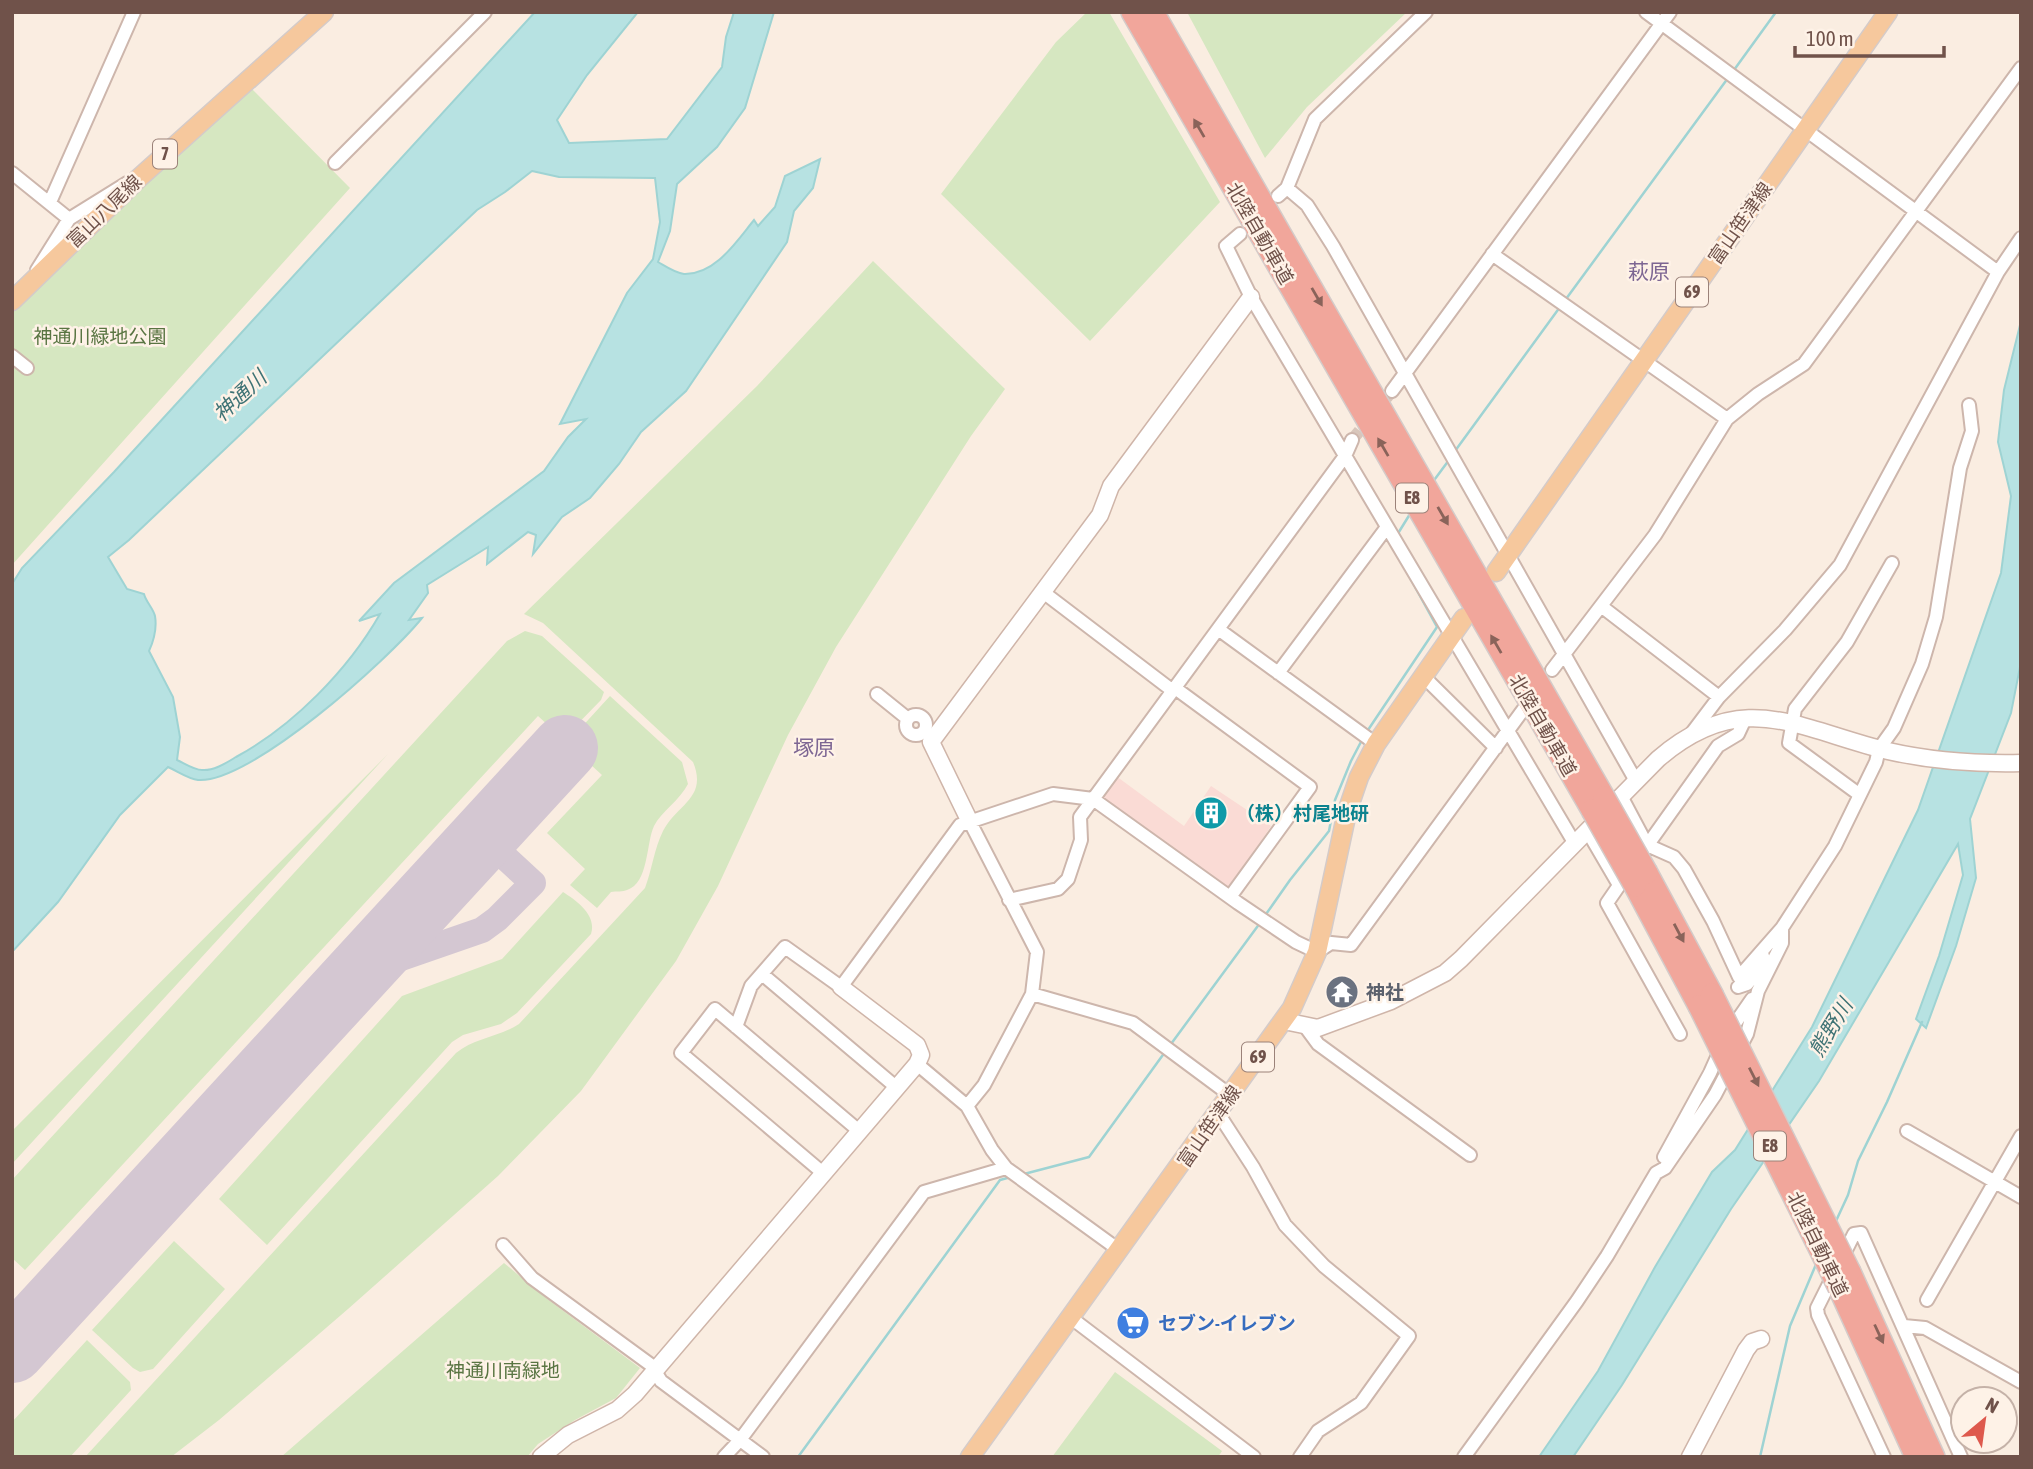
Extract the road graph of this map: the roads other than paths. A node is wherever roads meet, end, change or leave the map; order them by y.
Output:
1 (134, 12) edge
2 (324, 12) edge
3 (485, 12) edge
4 (1132, 12) edge
5 (1153, 12) edge
6 (1426, 12) edge
7 (1646, 12) edge
8 (1670, 12) edge
9 (1888, 12) edge
10 (1661, 24) junction
11 (2021, 68) edge
12 (1805, 131) junction
13 (335, 163) dead end
14 (12, 173) edge
15 (139, 178) junction
16 (1240, 181) junction
17 (50, 202) junction
18 (1916, 211) junction
19 (69, 219) junction
20 (1240, 234) dead end
21 (2021, 238) edge
22 (1492, 254) junction
23 (1998, 272) junction
24 (27, 285) junction
25 (1251, 298) junction
26 (12, 301) edge
27 (12, 356) edge
28 (1643, 360) junction
29 (27, 368) dead end
30 (1404, 374) junction
31 (1392, 391) tunnel mouth
32 (1969, 405) dead end
33 (1727, 419) junction
34 (1353, 440) tunnel mouth
35 (1345, 456) junction
36 (1387, 527) junction
37 (1507, 555) junction
38 (1892, 563) dead end
39 (1496, 572) dead end
40 (1043, 592) junction
41 (1601, 606) junction
42 (1464, 618) dead end
43 (1218, 629) junction
44 (1452, 635) junction
45 (1565, 654) junction
46 (1552, 670) dead end
47 (1278, 673) junction
48 (1423, 676) junction
49 (1174, 689) junction
50 (877, 694) dead end
51 (1719, 697) junction
52 (1523, 710) dead end
53 (1745, 719) junction
54 (1794, 722) junction
55 (1507, 732) junction
56 (1691, 734) junction
57 (929, 735) junction
58 (1376, 744) junction
59 (1496, 748) junction
60 (1882, 749) junction
61 (2021, 763) edge
62 (1636, 781) junction
63 (1860, 795) junction
64 (1093, 799) junction
65 (1606, 801) junction
66 (969, 820) junction
67 (1588, 832) junction
68 (1575, 844) junction
69 (1647, 845) junction
70 (1634, 881) junction
71 (1230, 897) junction
72 (1009, 900) junction
73 (1782, 928) junction
74 (1317, 952) junction
75 (1762, 952) junction
76 (762, 974) junction
77 (841, 987) junction
78 (1738, 987) dead end
79 (1032, 994) junction
80 (1284, 1021) junction
81 (1304, 1025) junction
82 (736, 1027) junction
83 (1680, 1034) dead end
84 (917, 1064) junction
85 (896, 1087) junction
86 (1230, 1096) junction
87 (967, 1106) junction
88 (1218, 1113) junction
89 (858, 1130) junction
90 (1907, 1131) dead end
91 (2021, 1136) edge
92 (1470, 1155) dead end
93 (1006, 1168) junction
94 (823, 1173) junction
95 (1994, 1182) junction
96 (2021, 1197) edge
97 (503, 1245) dead end
98 (1119, 1250) junction
99 (1844, 1280) junction
100 (1927, 1300) dead end
101 (1070, 1317) junction
102 (1904, 1326) junction
103 (1761, 1339) dead end
104 (655, 1372) junction
105 (2021, 1382) edge
106 (740, 1440) junction
107 (541, 1457) edge
108 (724, 1457) edge
109 (763, 1457) edge
110 (970, 1457) edge
111 (1254, 1457) edge
112 (1300, 1457) edge
113 (1464, 1457) edge
114 (1690, 1457) edge
115 (1884, 1457) edge
116 (1916, 1457) edge
117 (1934, 1457) edge
118 (1961, 1457) edge

1 - 17 street
2 - 15 main road, 富山八尾線 / 7
3 - 13 street
16 -> 4 highway, 北陸自動車道 / E8
5 - 16 highway, 北陸自動車道 / E8
6 - 30 street
7 - 10 street
8 - 10 street
9 - 12 main road, 富山笹津線 / 69
10 - 12 street
10 - 22 street
11 - 18 street
12 - 18 street
12 - 28 main road, 富山笹津線 / 69
14 - 17 street
15 - 19 street
15 - 24 main road, 富山八尾線 / 7
16 - 65 highway, 北陸自動車道 / E8
17 - 19 street
18 - 23 street
18 - 33 street
19 - 24 street
20 - 25 street
21 - 23 street
22 - 28 street
22 - 30 street
23 - 51 street
24 - 26 main road, 富山八尾線 / 7
25 - 35 street
25 - 40 street
27 - 29 street
28 - 33 street
28 - 37 main road, 富山笹津線 / 69
30 - 31 street
30 - 37 street
32 - 60 street
33 - 41 street
34 - 35 street
35 - 36 street
35 - 43 street
36 - 44 street
36 - 47 street
37 - 39 main road, 富山笹津線 / 69
37 - 45 street
38 - 54 street
40 - 49 street
40 - 57 street
41 - 45 street
41 - 51 street
42 - 44 main road, 富山笹津線 / 69
43 - 47 street
43 - 49 street
44 - 48 main road, 富山笹津線 / 69
44 - 55 street
45 - 46 street
45 - 62 street
47 - 58 street
48 - 58 main road, 富山笹津線 / 69
48 - 59 street
49 - 64 street
49 - 71 street
50 - 57 street
51 - 56 street
52 - 55 street
53 - 54 street
53 - 56 street
53 - 69 street
54 - 60 street
54 - 63 street
55 - 59 street
55 - 68 street
56 - 62 street
57 - 66 street
58 - 74 main road, 富山笹津線 / 69
59 - 74 street
60 - 61 street
60 - 63 street
62 - 65 street
63 - 73 street
64 - 66 street
64 - 71 street
64 - 72 street
65 - 67 street
65 - 69 street
65 - 70 highway, 北陸自動車道 / E8, bridge
66 - 72 street
66 - 77 street
67 - 68 street
67 - 70 street
68 - 81 street
69 - 70 street
69 - 75 street
70 - 83 street
70 - 99 highway, 北陸自動車道 / E8, bridge
71 - 74 street
72 - 79 street
73 - 75 street
73 - 113 street
74 - 80 main road, 富山笹津線 / 69
75 - 78 street
76 - 77 street
76 - 82 street
76 - 85 street
77 - 84 street
79 - 86 street
79 - 87 street
80 - 81 street
80 - 86 main road, 富山笹津線 / 69
81 - 92 street
82 - 89 street
82 - 94 street
84 - 85 street
84 - 87 street
85 - 89 street
86 - 88 main road, 富山笹津線 / 69
87 - 93 street
88 - 98 main road, 富山笹津線 / 69
88 - 112 street
89 - 94 street
90 - 95 street
91 - 95 street
93 - 98 street
93 - 106 street
94 - 104 street
95 - 96 street
95 - 100 street
97 - 104 street
98 - 101 main road, 富山笹津線 / 69
99 - 116 highway, 北陸自動車道 / E8
99 -> 117 highway, 北陸自動車道 / E8
101 - 110 main road, 富山笹津線 / 69
101 - 111 street
102 - 105 street
102 - 115 street
102 - 118 street
103 - 114 street
104 - 106 street
104 - 107 street
106 - 108 street
106 - 109 street

